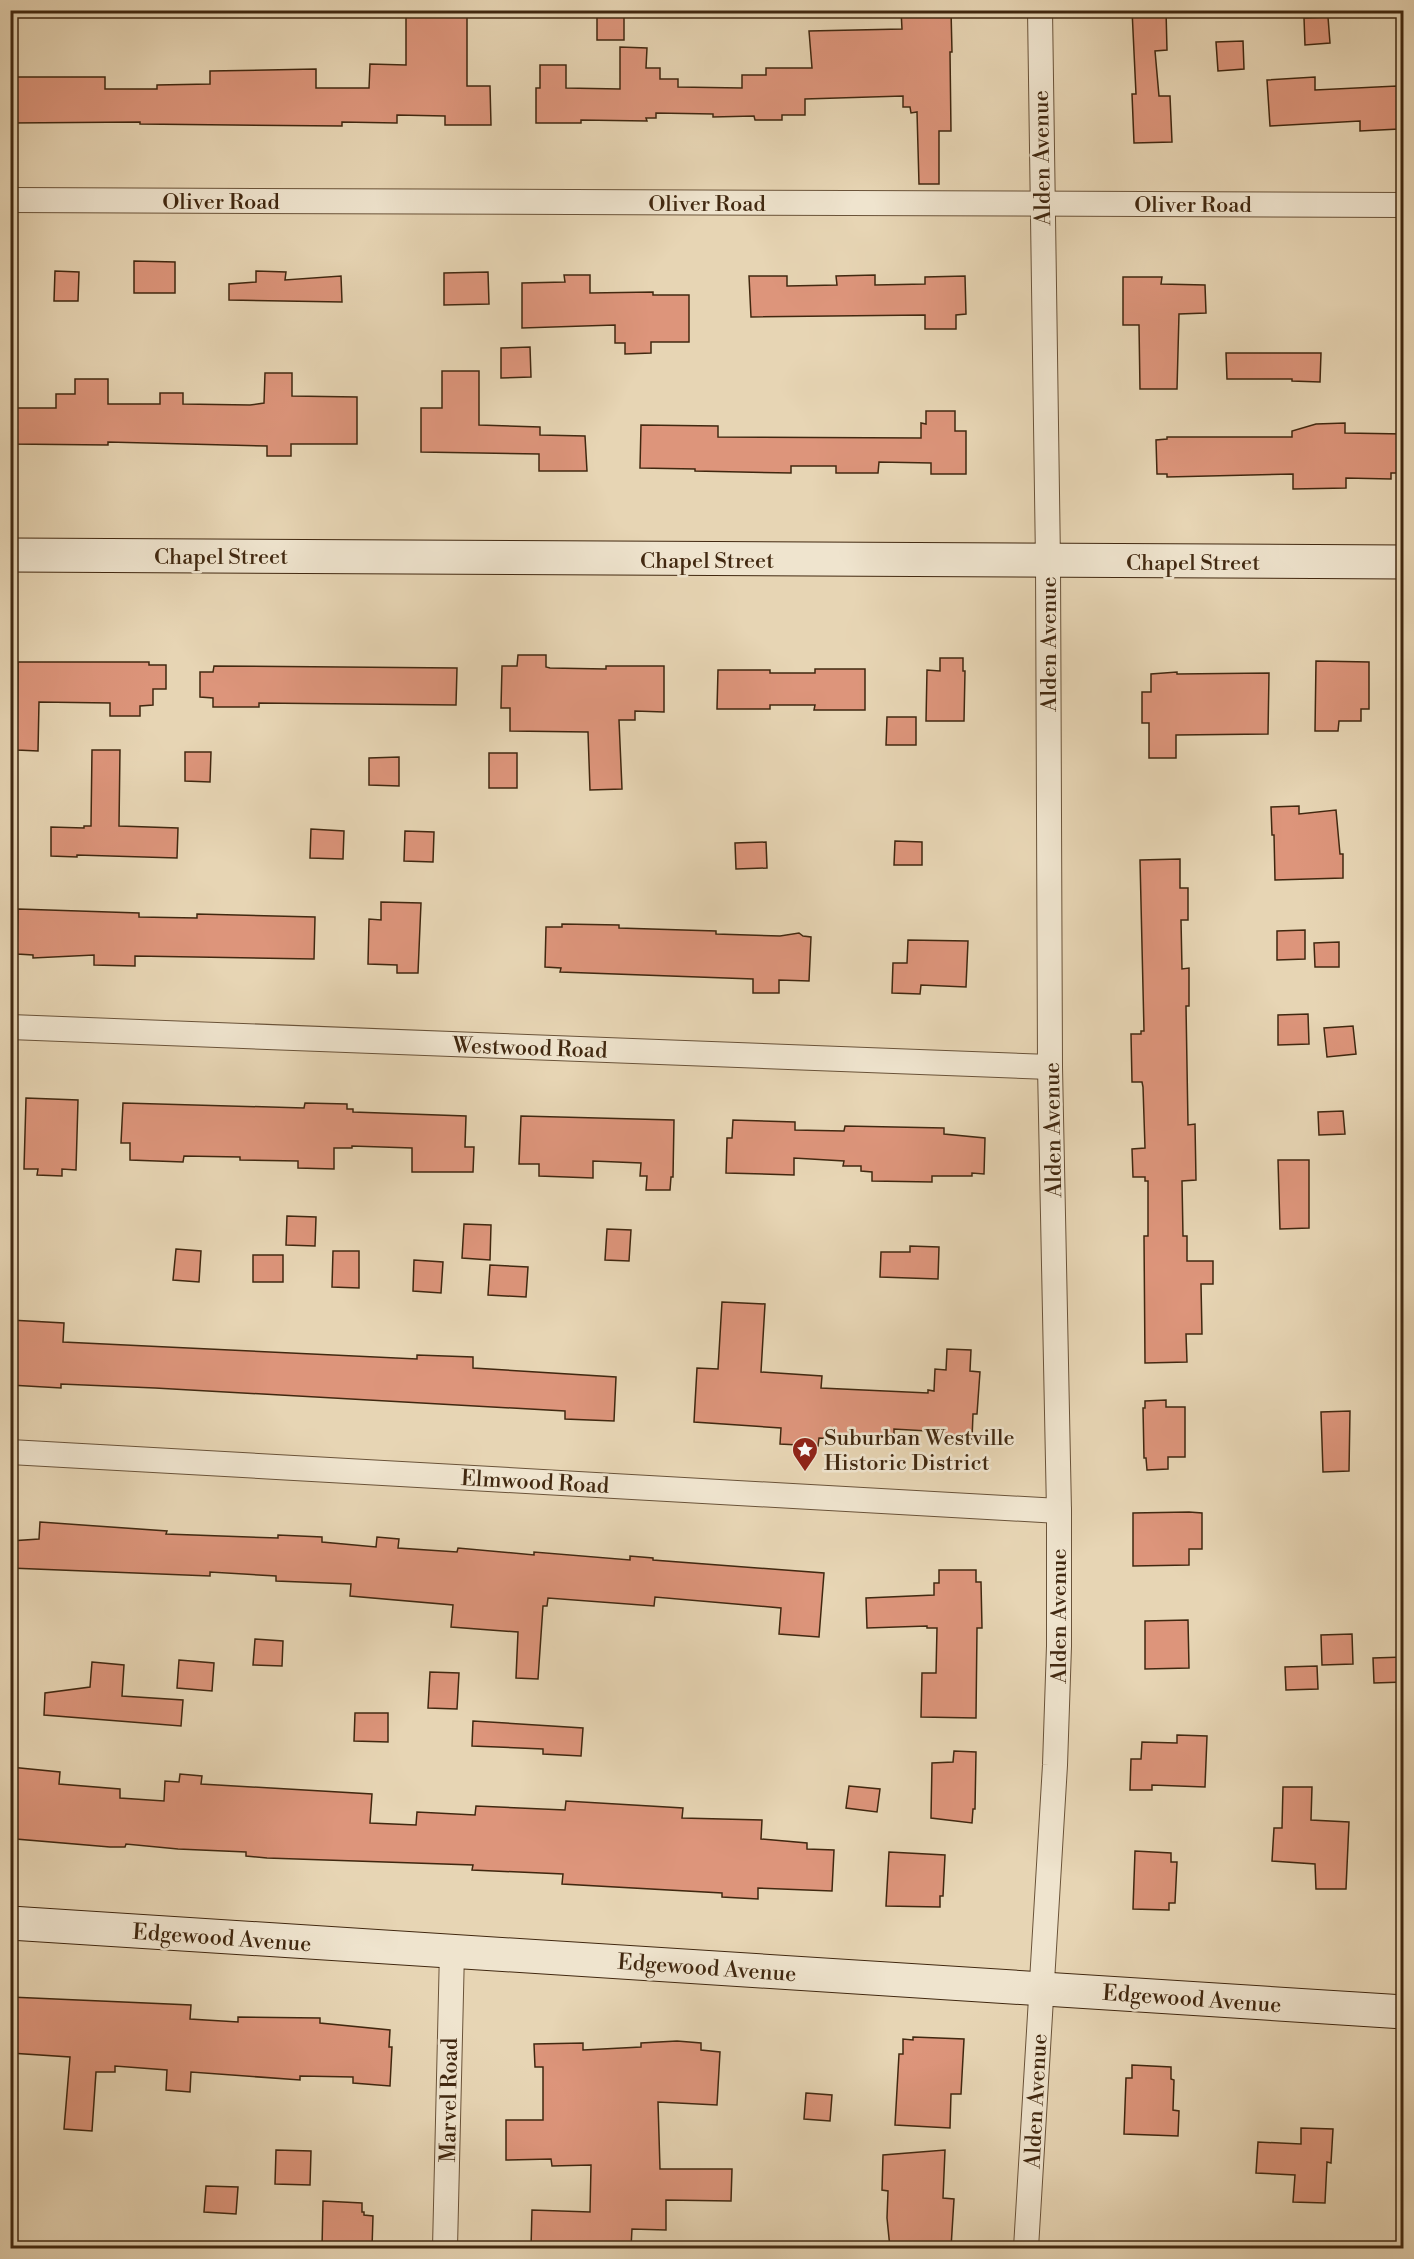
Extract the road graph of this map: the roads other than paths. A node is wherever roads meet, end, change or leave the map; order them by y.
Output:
1 (1040, 10) edge
2 (10, 200) edge
3 (1041, 205) junction
4 (1404, 205) edge
5 (10, 555) edge
6 (1048, 562) junction
7 (1404, 562) edge
8 (10, 1027) edge
9 (1050, 1067) junction
10 (10, 1452) edge
11 (1059, 1511) junction
12 (10, 1923) edge
13 (452, 1951) junction
14 (1042, 1989) junction
15 (1404, 2012) edge
16 (445, 2248) edge
17 (1026, 2248) edge

1 - 3 street, Alden Avenue
2 - 3 street, Oliver Road
3 - 4 street, Oliver Road
3 - 6 street, Alden Avenue
5 - 6 street, Chapel Street
6 - 7 street, Chapel Street
6 - 9 street, Alden Avenue
8 - 9 street, Westwood Road
9 - 11 street, Alden Avenue
10 - 11 street, Elmwood Road
11 - 14 street, Alden Avenue
12 - 13 street, Edgewood Avenue
13 - 14 street, Edgewood Avenue
13 - 16 street, Marvel Road
14 - 15 street, Edgewood Avenue
14 - 17 street, Alden Avenue

